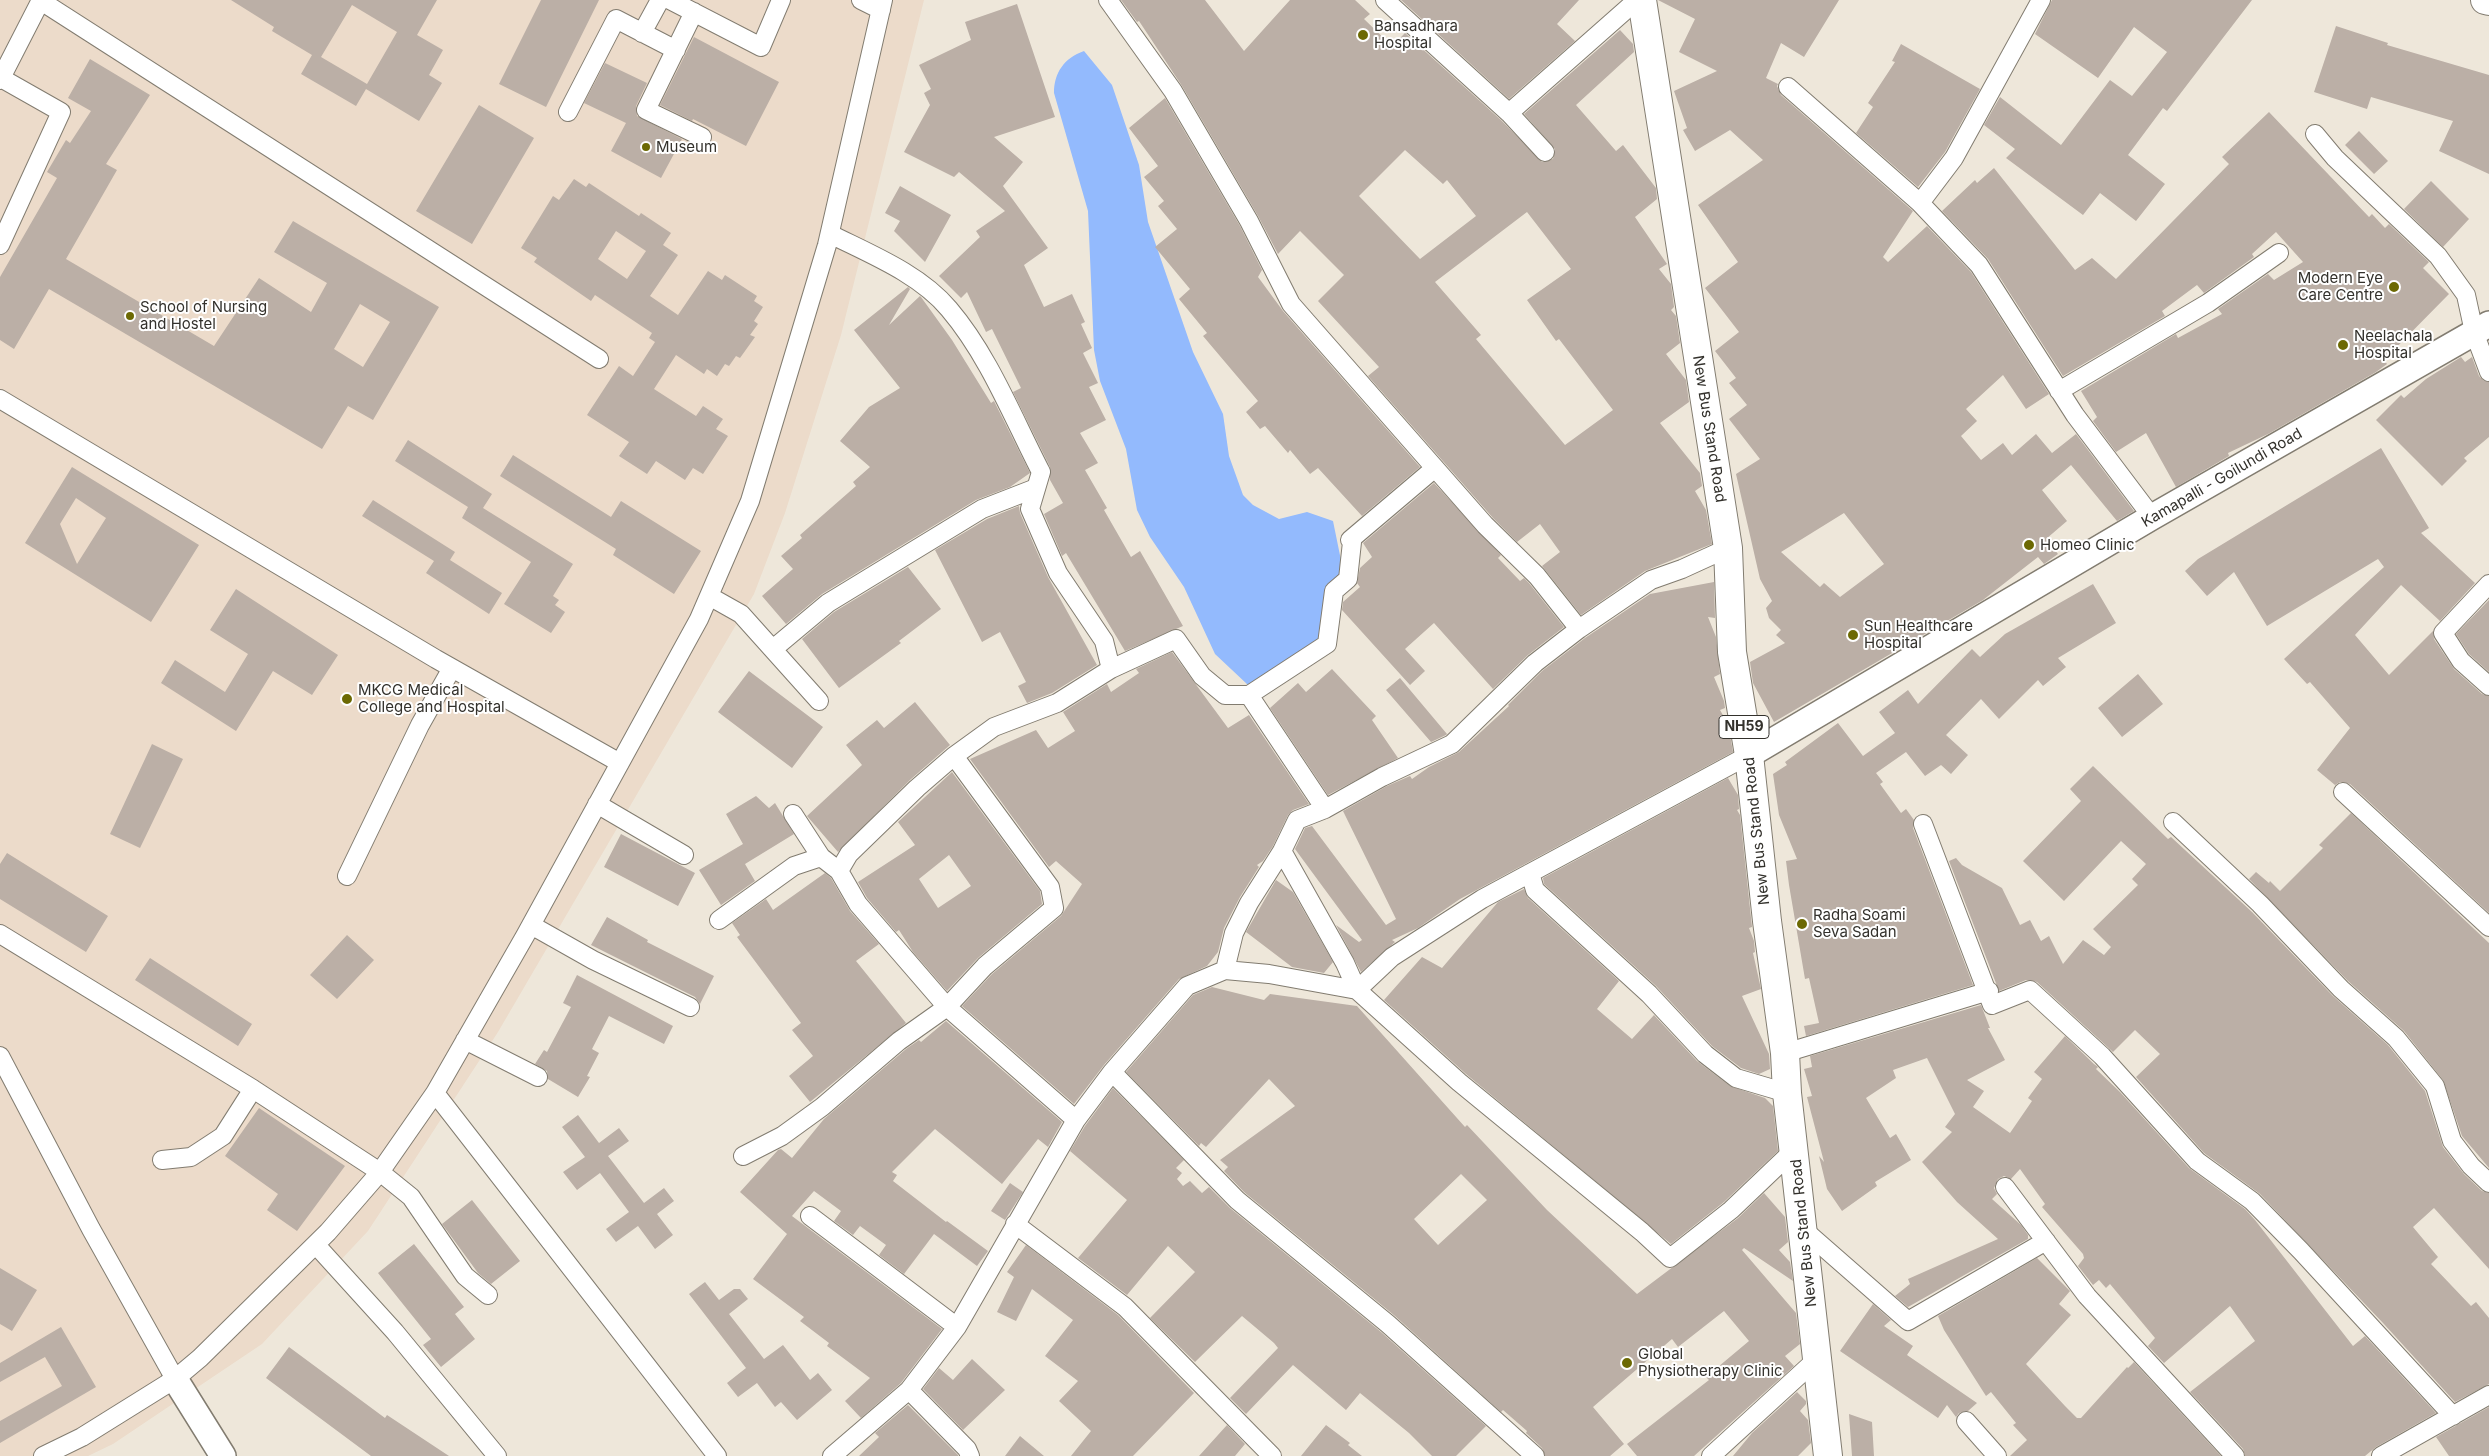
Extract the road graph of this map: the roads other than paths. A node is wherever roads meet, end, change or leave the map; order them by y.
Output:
1 (41, 0) edge
2 (660, 0) edge
3 (670, 0) edge
4 (780, 0) edge
5 (861, 0) edge
6 (1108, 0) edge
7 (1385, 0) edge
8 (1637, 0) edge
9 (1642, 0) edge
10 (2041, 0) edge
11 (2485, 0) edge
12 (2489, 1) edge
13 (882, 5) edge
14 (694, 12) junction
15 (642, 33) junction
16 (676, 50) junction
17 (0, 79) edge
18 (1788, 87) dead end
19 (568, 112) dead end
20 (1509, 113) junction
21 (2315, 134) dead end
22 (702, 138) dead end
23 (1545, 152) dead end
24 (1920, 204) junction
25 (830, 234) junction
26 (0, 246) edge
27 (2279, 253) dead end
28 (2481, 328) edge
29 (599, 359) dead end
30 (2489, 372) edge
31 (2059, 391) junction
32 (0, 399) edge
33 (1435, 468) junction
34 (1036, 488) junction
35 (2152, 517) junction
36 (1728, 548) junction
37 (2489, 584) edge
38 (709, 596) junction
39 (1579, 629) junction
40 (773, 649) junction
41 (452, 668) junction
42 (1111, 669) junction
43 (2489, 686) edge
44 (1249, 695) junction
45 (819, 702) dead end
46 (1749, 754) junction
47 (954, 756) junction
48 (620, 763) junction
49 (2343, 792) dead end
50 (597, 804) junction
51 (1325, 809) junction
52 (794, 814) dead end
53 (2173, 822) dead end
54 (1923, 824) dead end
55 (1282, 850) junction
56 (684, 855) dead end
57 (822, 857) junction
58 (840, 871) junction
59 (1530, 873) junction
60 (347, 876) dead end
61 (719, 920) dead end
62 (531, 925) junction
63 (2489, 927) edge
64 (0, 934) edge
65 (1226, 970) junction
66 (1358, 990) junction
67 (1989, 991) junction
68 (690, 1007) dead end
69 (946, 1007) junction
70 (465, 1040) junction
71 (1785, 1053) junction
72 (0, 1056) edge
73 (1112, 1072) junction
74 (538, 1078) dead end
75 (253, 1089) junction
76 (435, 1093) junction
77 (1787, 1093) junction
78 (1076, 1120) junction
79 (1795, 1149) junction
80 (743, 1156) dead end
81 (162, 1160) dead end
82 (380, 1172) junction
83 (2489, 1183) edge
84 (2005, 1187) dead end
85 (810, 1216) dead end
86 (1015, 1224) junction
87 (1804, 1230) junction
88 (2046, 1241) junction
89 (316, 1245) junction
90 (488, 1296) dead end
91 (957, 1327) junction
92 (1818, 1358) junction
93 (175, 1379) junction
94 (909, 1390) junction
95 (2489, 1395) edge
96 (2453, 1416) junction
97 (1966, 1421) dead end
98 (43, 1456) edge
99 (223, 1456) edge
100 (497, 1456) edge
101 (717, 1456) edge
102 (832, 1456) edge
103 (970, 1456) edge
104 (1272, 1456) edge
105 (1535, 1456) edge
106 (1711, 1456) edge
107 (1828, 1456) edge
108 (1997, 1456) edge
109 (2235, 1456) edge
110 (2381, 1456) edge

1 - 17 street
1 - 29 street
2 - 15 street
3 - 14 street
4 - 14 street
5 - 13 street
6 - 33 street
7 - 20 street
8 - 20 street
9 - 36 main road, New Bus Stand Road / NH59
10 - 24 street
11 - 12 main road
13 - 25 street
14 - 16 street
15 - 16 street
15 - 19 street
16 - 22 street
17 - 26 street
18 - 24 street
20 - 23 street
21 - 28 street
24 - 31 street
25 - 34 street
25 - 38 street
27 - 31 street
28 - 30 street
28 - 35 street, Kamapalli - Goilundi Road
31 - 35 street
32 - 41 street
33 - 39 street
33 - 44 street
34 - 40 street
34 - 42 street
35 - 46 street, Kamapalli - Goilundi Road
36 - 39 street
36 - 46 main road, New Bus Stand Road / NH59
37 - 43 street
38 - 40 street
38 - 48 street
39 - 51 street
40 - 45 street
41 - 48 street
41 - 60 street
42 - 44 street
42 - 47 street
44 - 51 street
46 - 59 street
46 - 71 main road, New Bus Stand Road / NH59
47 - 58 street
47 - 69 street
48 - 50 street
49 - 63 street
50 - 56 street
50 - 62 street
51 - 55 street
52 - 57 street
53 - 83 street
54 - 67 street
55 - 65 street
55 - 66 street
57 - 58 street
57 - 61 street
58 - 69 street
59 - 66 street
59 - 77 street
62 - 68 street
62 - 70 street
64 - 75 street
65 - 66 street
65 - 73 street
66 - 79 street
67 - 71 street
67 - 96 street
69 - 78 street
69 - 80 street
70 - 74 street
70 - 76 street
71 - 77 main road, New Bus Stand Road / NH59
72 - 93 street
73 - 78 street
73 - 105 street
75 - 81 street
75 - 82 street
76 - 82 street
76 - 101 street
77 - 79 main road, New Bus Stand Road / NH59
78 - 86 street
79 - 87 main road, New Bus Stand Road / NH59
82 - 89 street
82 - 90 street
84 - 88 street
85 - 91 street
86 - 91 street
86 - 104 street
87 - 88 street
87 - 92 main road, New Bus Stand Road / NH59
88 - 109 street
89 - 93 street
89 - 100 street
91 - 94 street
92 - 106 street
92 - 107 main road, New Bus Stand Road / NH59
93 - 98 street
93 - 99 street
94 - 102 street
94 - 103 street
95 - 96 street
96 - 110 street
97 - 108 street

